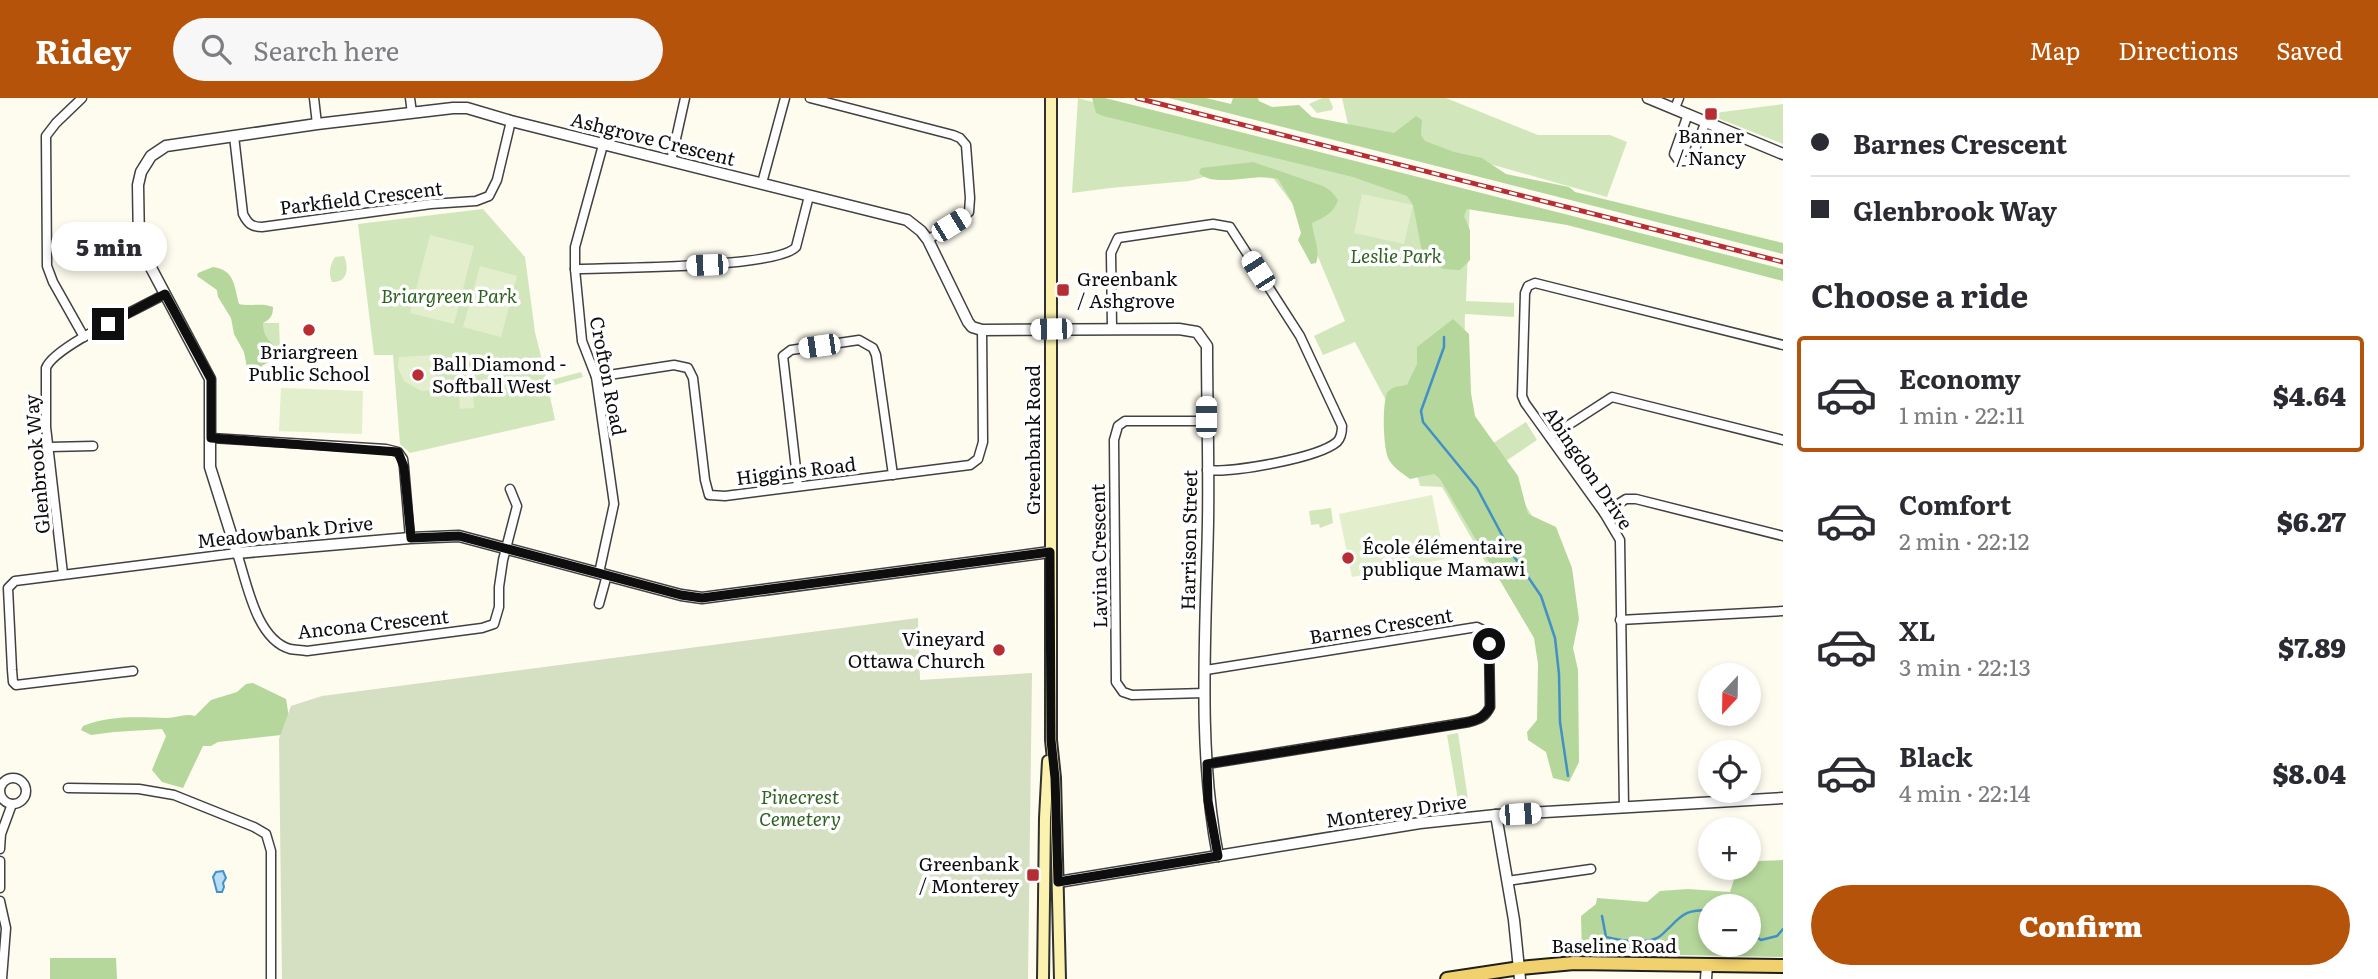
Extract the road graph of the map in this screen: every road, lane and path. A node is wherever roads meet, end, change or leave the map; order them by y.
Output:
1 (82, 98) edge
2 (314, 98) edge
3 (410, 98) edge
4 (685, 98) edge
5 (785, 98) edge
6 (810, 98) edge
7 (1051, 98) edge
8 (1648, 98) edge
9 (1677, 103) edge
10 (412, 113) junction
11 (1688, 114) junction
12 (511, 121) junction
13 (1706, 121) junction
14 (317, 124) junction
15 (234, 136) junction
16 (603, 145) junction
17 (1783, 154) edge
18 (671, 162) junction
19 (762, 183) junction
20 (808, 196) junction
21 (928, 240) junction
22 (575, 269) junction
23 (165, 294) junction
24 (1112, 328) junction
25 (1051, 329) junction
26 (982, 330) junction
27 (84, 337) junction
28 (1783, 345) edge
29 (596, 377) junction
30 (1206, 421) junction
31 (1550, 437) junction
32 (211, 438) junction
33 (1783, 440) edge
34 (93, 446) dead end
35 (49, 447) junction
36 (1207, 470) junction
37 (893, 474) junction
38 (798, 486) junction
39 (510, 489) dead end
40 (1604, 513) junction
41 (1783, 536) edge
42 (411, 538) junction
43 (506, 548) junction
44 (1050, 552) junction
45 (237, 554) junction
46 (63, 574) junction
47 (603, 574) junction
48 (599, 604) dead end
49 (1783, 611) edge
50 (1620, 620) junction
51 (1206, 670) junction
52 (133, 671) dead end
53 (1205, 692) junction
54 (1051, 740) junction
55 (1207, 764) junction
56 (68, 788) dead end
57 (1783, 798) edge
58 (12, 804) dead end
59 (1624, 807) junction
60 (1496, 815) junction
61 (0, 849) edge
62 (1218, 856) junction
63 (0, 861) edge
64 (1591, 869) dead end
65 (1507, 881) junction
66 (1058, 882) junction
67 (0, 888) edge
68 (0, 901) edge
69 (1707, 965) junction
70 (1783, 966) edge
71 (1520, 973) edge
72 (2, 979) edge
73 (271, 979) edge
74 (1043, 979) edge
75 (1060, 979) edge
76 (1447, 979) edge
77 (1706, 979) edge

1 - 27 street
2 - 14 street
3 - 10 street
4 - 18 street
5 - 19 street
6 - 21 street
7 - 25 main road, Greenbank Road
8 - 9 street
9 - 11 street
10 - 12 street, Ashgrove Crescent
10 - 14 street, Ashgrove Crescent
11 - 13 street
11 - 13 street
12 - 15 street, Parkfield Crescent
12 - 16 street, Ashgrove Crescent
13 - 17 street
14 - 15 street, Ashgrove Crescent
15 - 23 street, Ashgrove Crescent
16 - 18 street, Ashgrove Crescent
16 - 22 street, Crofton Road
18 - 19 street, Ashgrove Crescent
19 - 20 street, Ashgrove Crescent
20 - 21 street, Ashgrove Crescent
20 - 22 street
21 - 26 street, Ashgrove Crescent
22 - 29 street, Crofton Road
23 - 27 street, Glenbrook Way
23 - 32 street, Ashgrove Crescent
24 - 25 street, Harrison Street
24 - 30 street, Harrison Street
24 - 36 street
25 - 26 street
25 - 44 main road, Greenbank Road
26 - 37 street, Higgins Road
27 - 35 street, Glenbrook Way
28 - 31 street, Abingdon Drive
29 - 38 street, Higgins Road
29 - 47 street, Crofton Road
30 - 36 street, Harrison Street
30 - 53 street, Lavina Crescent
31 - 33 street
31 - 40 street, Abingdon Drive
32 - 42 street
32 - 45 street, Ashgrove Crescent
34 - 35 street
35 - 46 street, Glenbrook Way
36 - 51 street, Harrison Street
37 - 38 street, Higgins Road
37 - 38 street
39 - 43 street
40 - 41 street
40 - 50 street, Abingdon Drive
42 - 43 street, Meadowbank Drive
42 - 45 street, Meadowbank Drive
43 - 45 street, Ancona Crescent
43 - 47 street, Meadowbank Drive
44 - 47 street, Meadowbank Drive
44 - 54 main road, Greenbank Road
45 - 46 street, Meadowbank Drive
46 - 52 street, Meadowbank Drive
47 - 48 street
49 - 50 street
50 - 59 street, Abingdon Drive
51 - 53 street, Harrison Street
51 - 55 street, Barnes Crescent
53 - 55 street, Harrison Street
54 - 66 main road, Greenbank Road
54 - 74 main road, Greenbank Road
55 - 62 street, Harrison Street
56 - 73 street
57 - 59 street, Monterey Drive
58 - 61 street
59 - 60 street, Monterey Drive
60 - 62 street, Monterey Drive
60 - 65 street
62 - 66 street, Monterey Drive
63 - 67 street
64 - 65 street
65 - 71 street
66 - 75 main road, Greenbank Road
68 - 72 street
69 - 70 main road, Baseline Road
69 - 71 main road, Baseline Road
69 - 77 street
71 - 76 main road, Baseline Road

